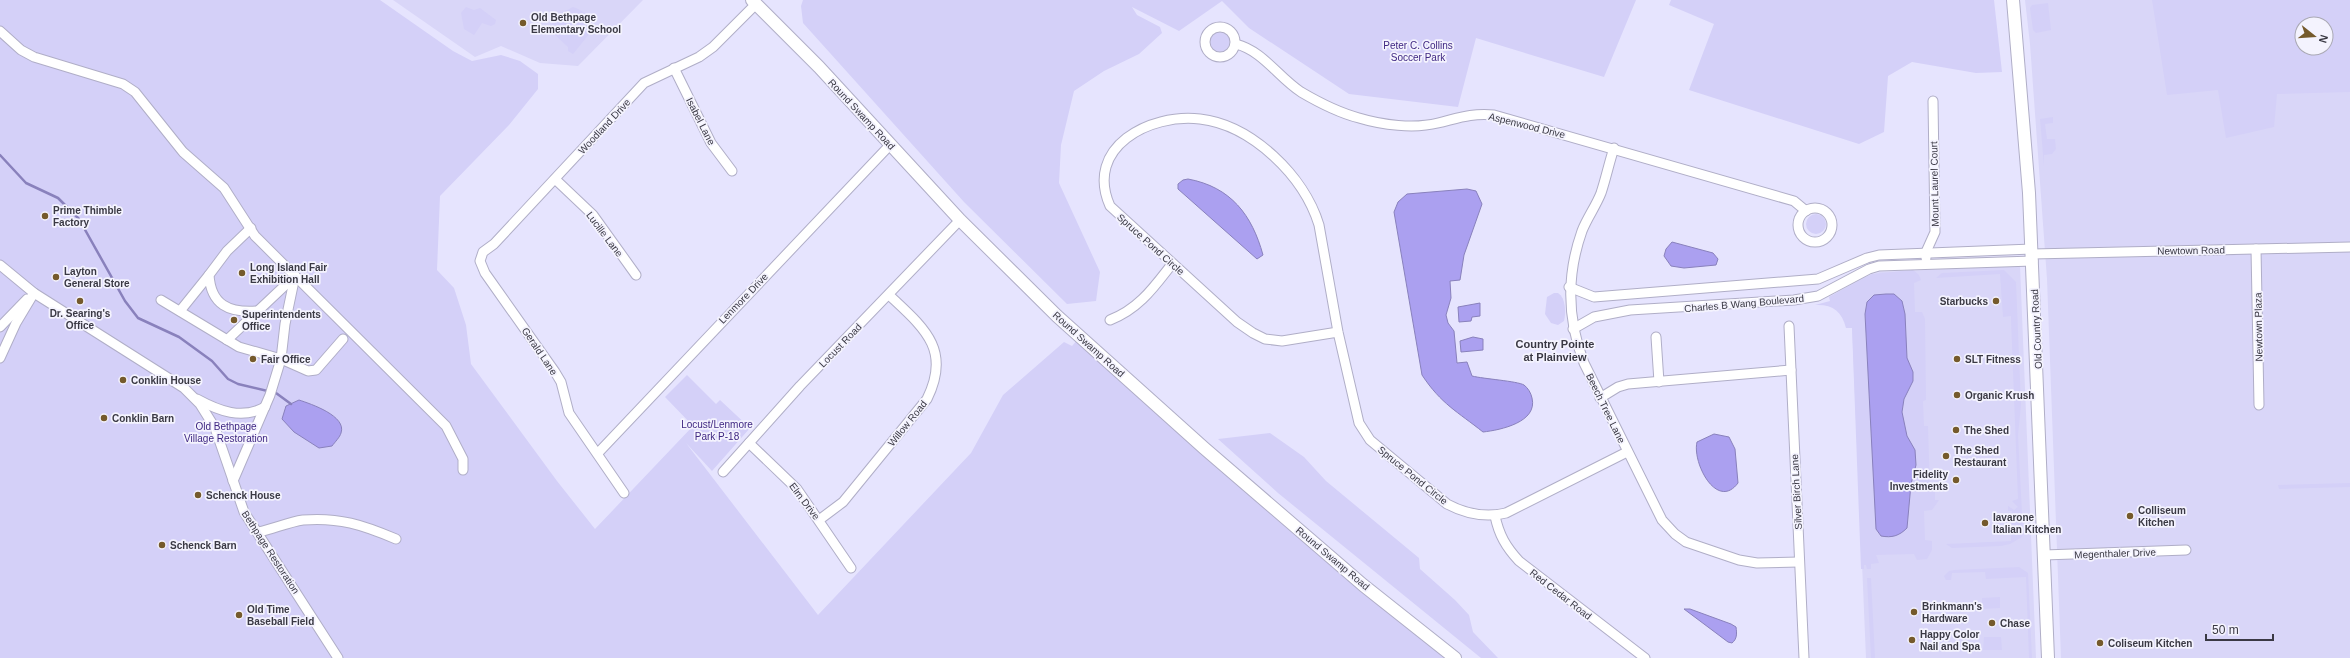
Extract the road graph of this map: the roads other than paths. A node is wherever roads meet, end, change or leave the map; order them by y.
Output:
1 (2013, 0) edge
2 (754, 2) edge
3 (0, 31) edge
4 (1236, 44) dead end
5 (674, 68) junction
6 (1933, 101) dead end
7 (890, 145) junction
8 (1614, 148) junction
9 (732, 171) dead end
10 (555, 179) junction
11 (1806, 211) dead end
12 (960, 220) junction
13 (251, 228) junction
14 (2350, 247) edge
15 (2256, 249) junction
16 (1926, 252) junction
17 (2032, 255) junction
18 (1172, 264) junction
19 (0, 265) edge
20 (1926, 265) junction
21 (485, 273) joint
22 (209, 275) junction
23 (636, 275) dead end
24 (295, 276) junction
25 (1569, 287) junction
26 (34, 293) junction
27 (889, 295) junction
28 (161, 300) dead end
29 (180, 311) junction
30 (257, 311) junction
31 (1110, 320) dead end
32 (1789, 326) dead end
33 (0, 327) edge
34 (1573, 329) junction
35 (1338, 332) junction
36 (10, 336) junction
37 (1656, 337) dead end
38 (343, 339) dead end
39 (227, 340) junction
40 (0, 358) edge
41 (281, 359) junction
42 (1791, 370) junction
43 (1659, 382) junction
44 (192, 396) junction
45 (1600, 398) junction
46 (2259, 405) dead end
47 (266, 407) junction
48 (749, 443) junction
49 (1627, 452) junction
50 (598, 453) junction
51 (463, 470) dead end
52 (723, 472) dead end
53 (233, 481) junction
54 (624, 493) dead end
55 (1495, 516) junction
56 (819, 520) junction
57 (258, 532) junction
58 (396, 539) dead end
59 (2186, 550) dead end
60 (2044, 555) junction
61 (1799, 562) junction
62 (851, 568) dead end
63 (338, 658) edge
64 (1455, 658) edge
65 (1644, 658) edge
66 (1804, 658) edge
67 (2048, 658) edge

1 - 17 main road, Old Country Road
2 - 5 street, Woodland Drive
2 - 7 main road, Round Swamp Road
3 - 13 street
4 - 8 street, Aspenwood Drive
5 - 9 street, Isabel Lane
5 - 10 street, Woodland Drive
6 - 16 street, Mount Laurel Court
7 - 12 main road, Round Swamp Road
7 - 50 street, Lenmore Drive
8 - 11 street, Aspenwood Drive
8 - 25 street, Beech Tree Lane
10 - 21 street, Woodland Drive
10 - 23 street, Lucille Lane
12 - 27 street, Locust Road
12 - 64 main road, Round Swamp Road
13 - 22 street
13 - 24 street
14 - 15 street, Newtown Road
15 - 17 street, Newtown Road
15 - 46 street, Newtown Plaza
16 - 17 street, Charles B Wang Boulevard
16 - 20 street, Mount Laurel Court
16 - 25 street, Charles B Wang Boulevard
17 - 20 street, Charles B Wang Boulevard
17 - 60 main road, Old Country Road
18 - 31 street
18 - 35 street, Spruce Pond Circle
18 - 35 street, Spruce Pond Circle
19 - 26 street, Bethpage Restoration
20 - 34 street, Charles B Wang Boulevard
21 - 50 street, Gerald Lane
22 - 29 street
22 - 30 street
24 - 30 street
24 - 41 street
24 - 51 street
25 - 34 street, Beech Tree Lane
26 - 33 street
26 - 36 street
26 - 44 street, Bethpage Restoration
27 - 48 street, Locust Road
27 - 56 street, Willow Road
28 - 29 street
29 - 39 street
30 - 39 street
32 - 42 street, Silver Birch Lane
33 - 36 street
34 - 45 street, Beech Tree Lane
35 - 55 street, Spruce Pond Circle
36 - 40 street
37 - 43 street
38 - 41 street
39 - 41 street
41 - 47 street
42 - 43 street
42 - 61 street, Silver Birch Lane
43 - 45 street
44 - 47 street
44 - 53 street, Bethpage Restoration
45 - 49 street, Beech Tree Lane
47 - 53 street
48 - 52 street, Locust Road
48 - 56 street, Elm Drive
49 - 55 street
49 - 61 street, Beech Tree Lane
50 - 54 street, Gerald Lane
53 - 57 street, Bethpage Restoration
55 - 65 street, Red Cedar Road
56 - 62 street, Elm Drive
57 - 58 street
57 - 63 street, Bethpage Restoration
59 - 60 street, Megenthaler Drive
60 - 67 main road, Old Country Road
61 - 66 street, Silver Birch Lane

